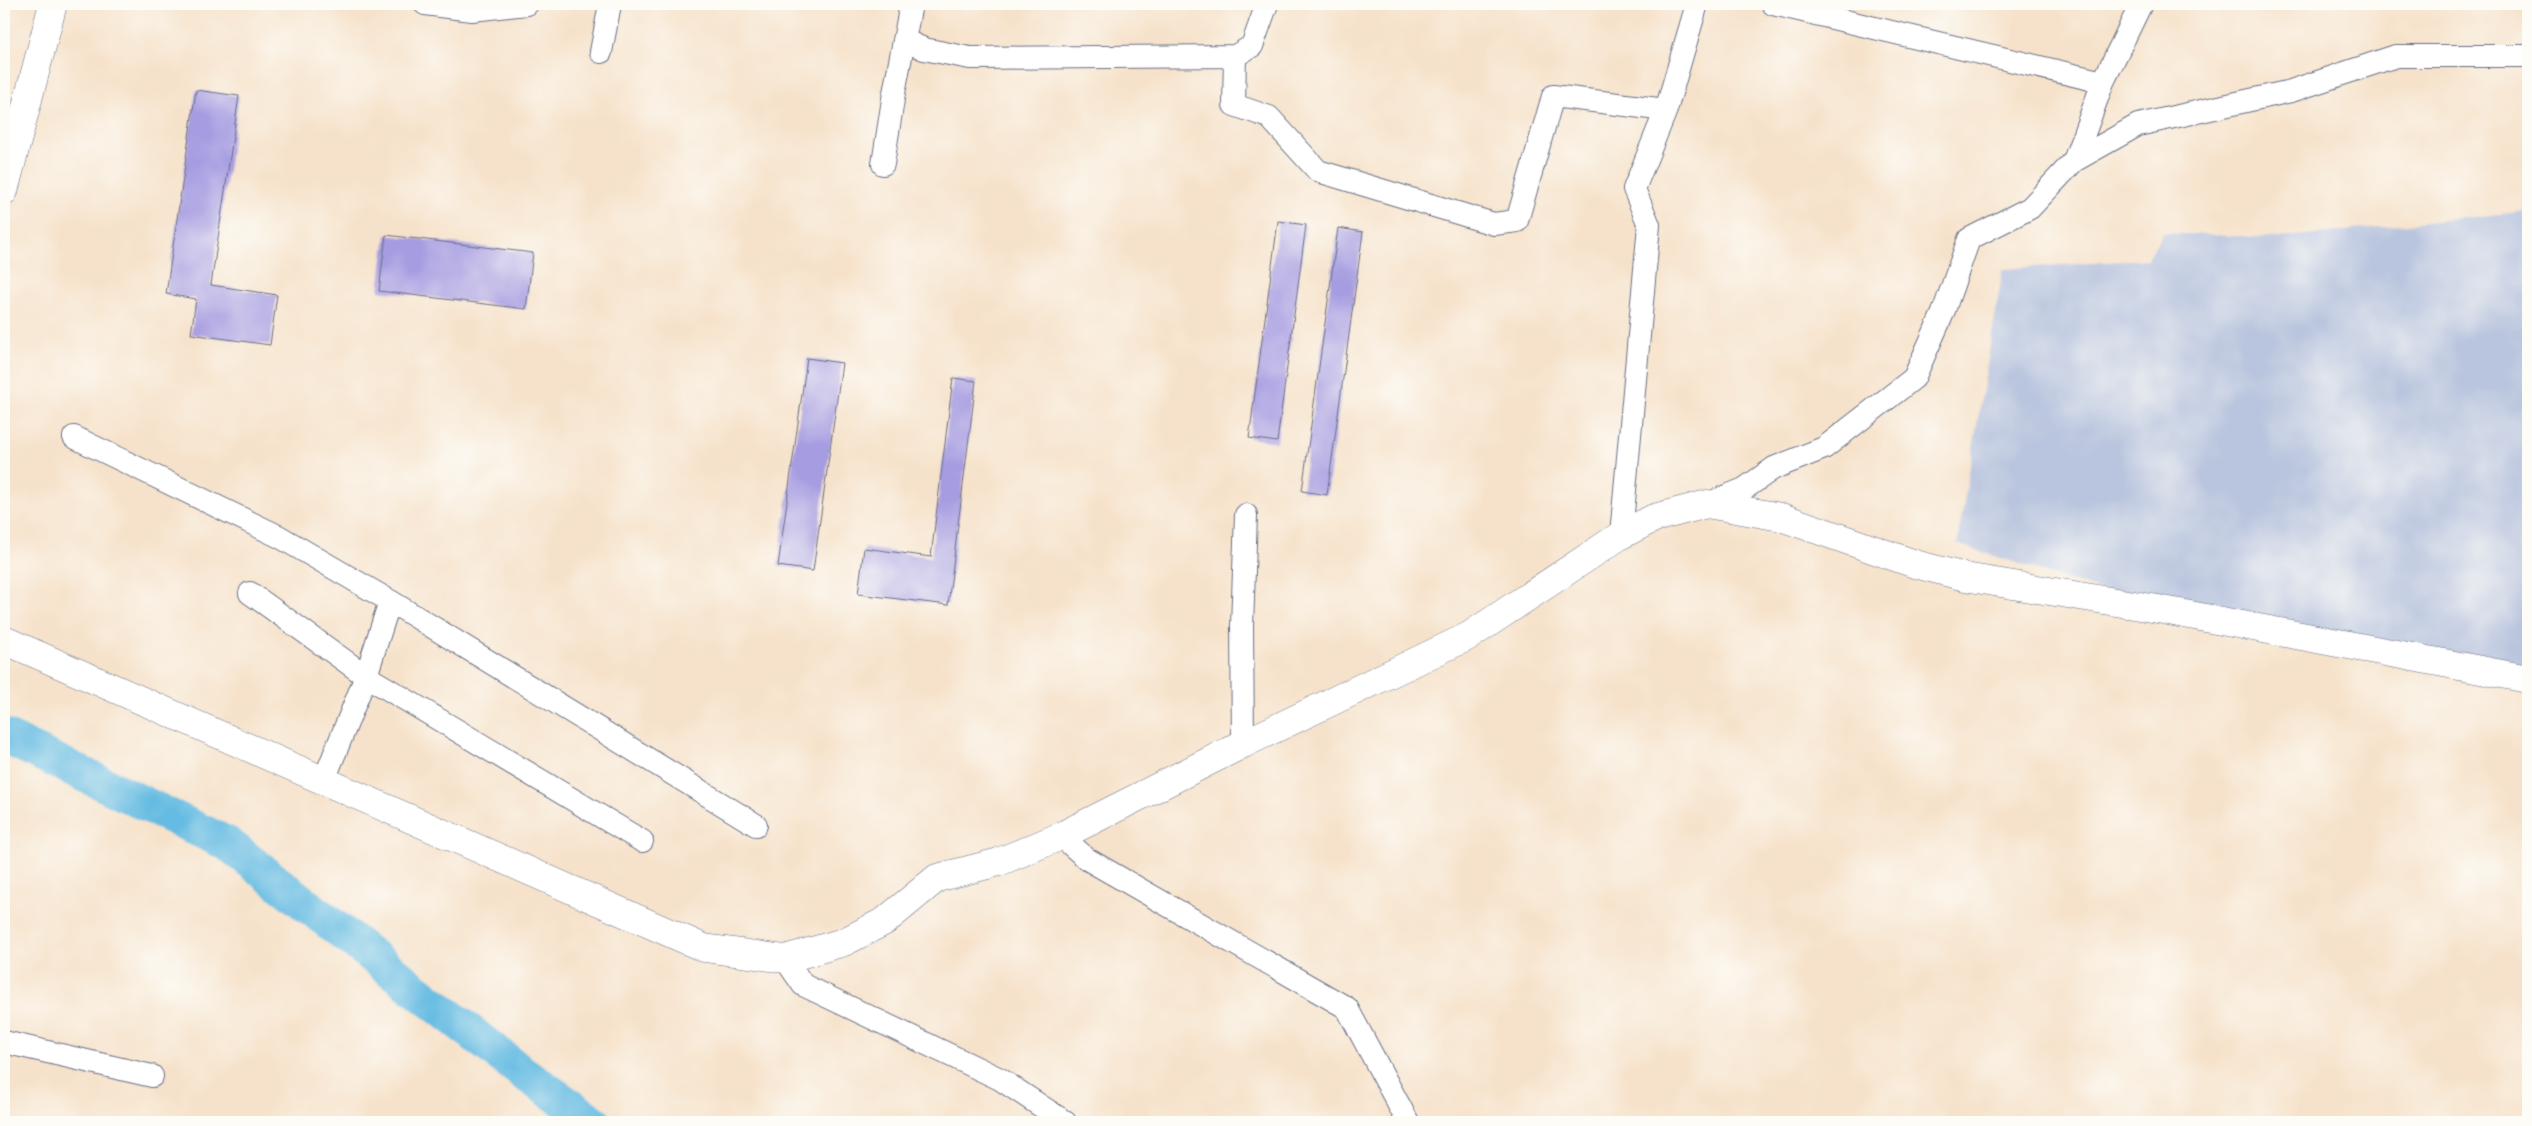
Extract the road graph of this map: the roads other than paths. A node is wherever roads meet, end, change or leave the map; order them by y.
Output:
1 (53, 4) edge
2 (425, 4) edge
3 (527, 4) edge
4 (610, 4) edge
5 (911, 4) edge
6 (1267, 4) edge
7 (1697, 4) edge
8 (1773, 4) edge
9 (2141, 4) edge
10 (904, 40) junction
11 (601, 52) dead end
12 (1235, 56) junction
13 (2528, 56) edge
14 (2102, 82) junction
15 (1666, 110) junction
16 (2074, 161) junction
17 (8, 162) edge
18 (883, 164) dead end
19 (4, 191) edge
20 (74, 437) dead end
21 (1707, 504) junction
22 (1246, 515) dead end
23 (1621, 535) junction
24 (250, 593) dead end
25 (390, 601) junction
26 (4, 640) edge
27 (366, 676) junction
28 (2528, 679) edge
29 (1243, 744) junction
30 (324, 780) junction
31 (756, 825) dead end
32 (1062, 836) junction
33 (642, 841) dead end
34 (785, 959) junction
35 (4, 1042) edge
36 (152, 1076) dead end
37 (1065, 1122) edge
38 (1408, 1122) edge

1 - 17 main road
2 - 3 street
4 - 11 street
5 - 10 street
6 - 12 street
7 - 15 street
8 - 14 street
9 - 14 street
10 - 12 street
10 - 18 street
12 - 15 street
13 - 16 street
14 - 16 street
15 - 23 street
16 - 21 street
17 - 19 main road
20 - 25 street
21 - 23 main road
21 - 28 main road
22 - 29 street
23 - 29 main road
24 - 27 street
25 - 27 street
25 - 31 street
26 - 30 main road
27 - 30 street
27 - 33 street
29 - 32 main road
30 - 34 main road
32 - 34 main road
32 - 38 street
34 - 37 street
35 - 36 street

